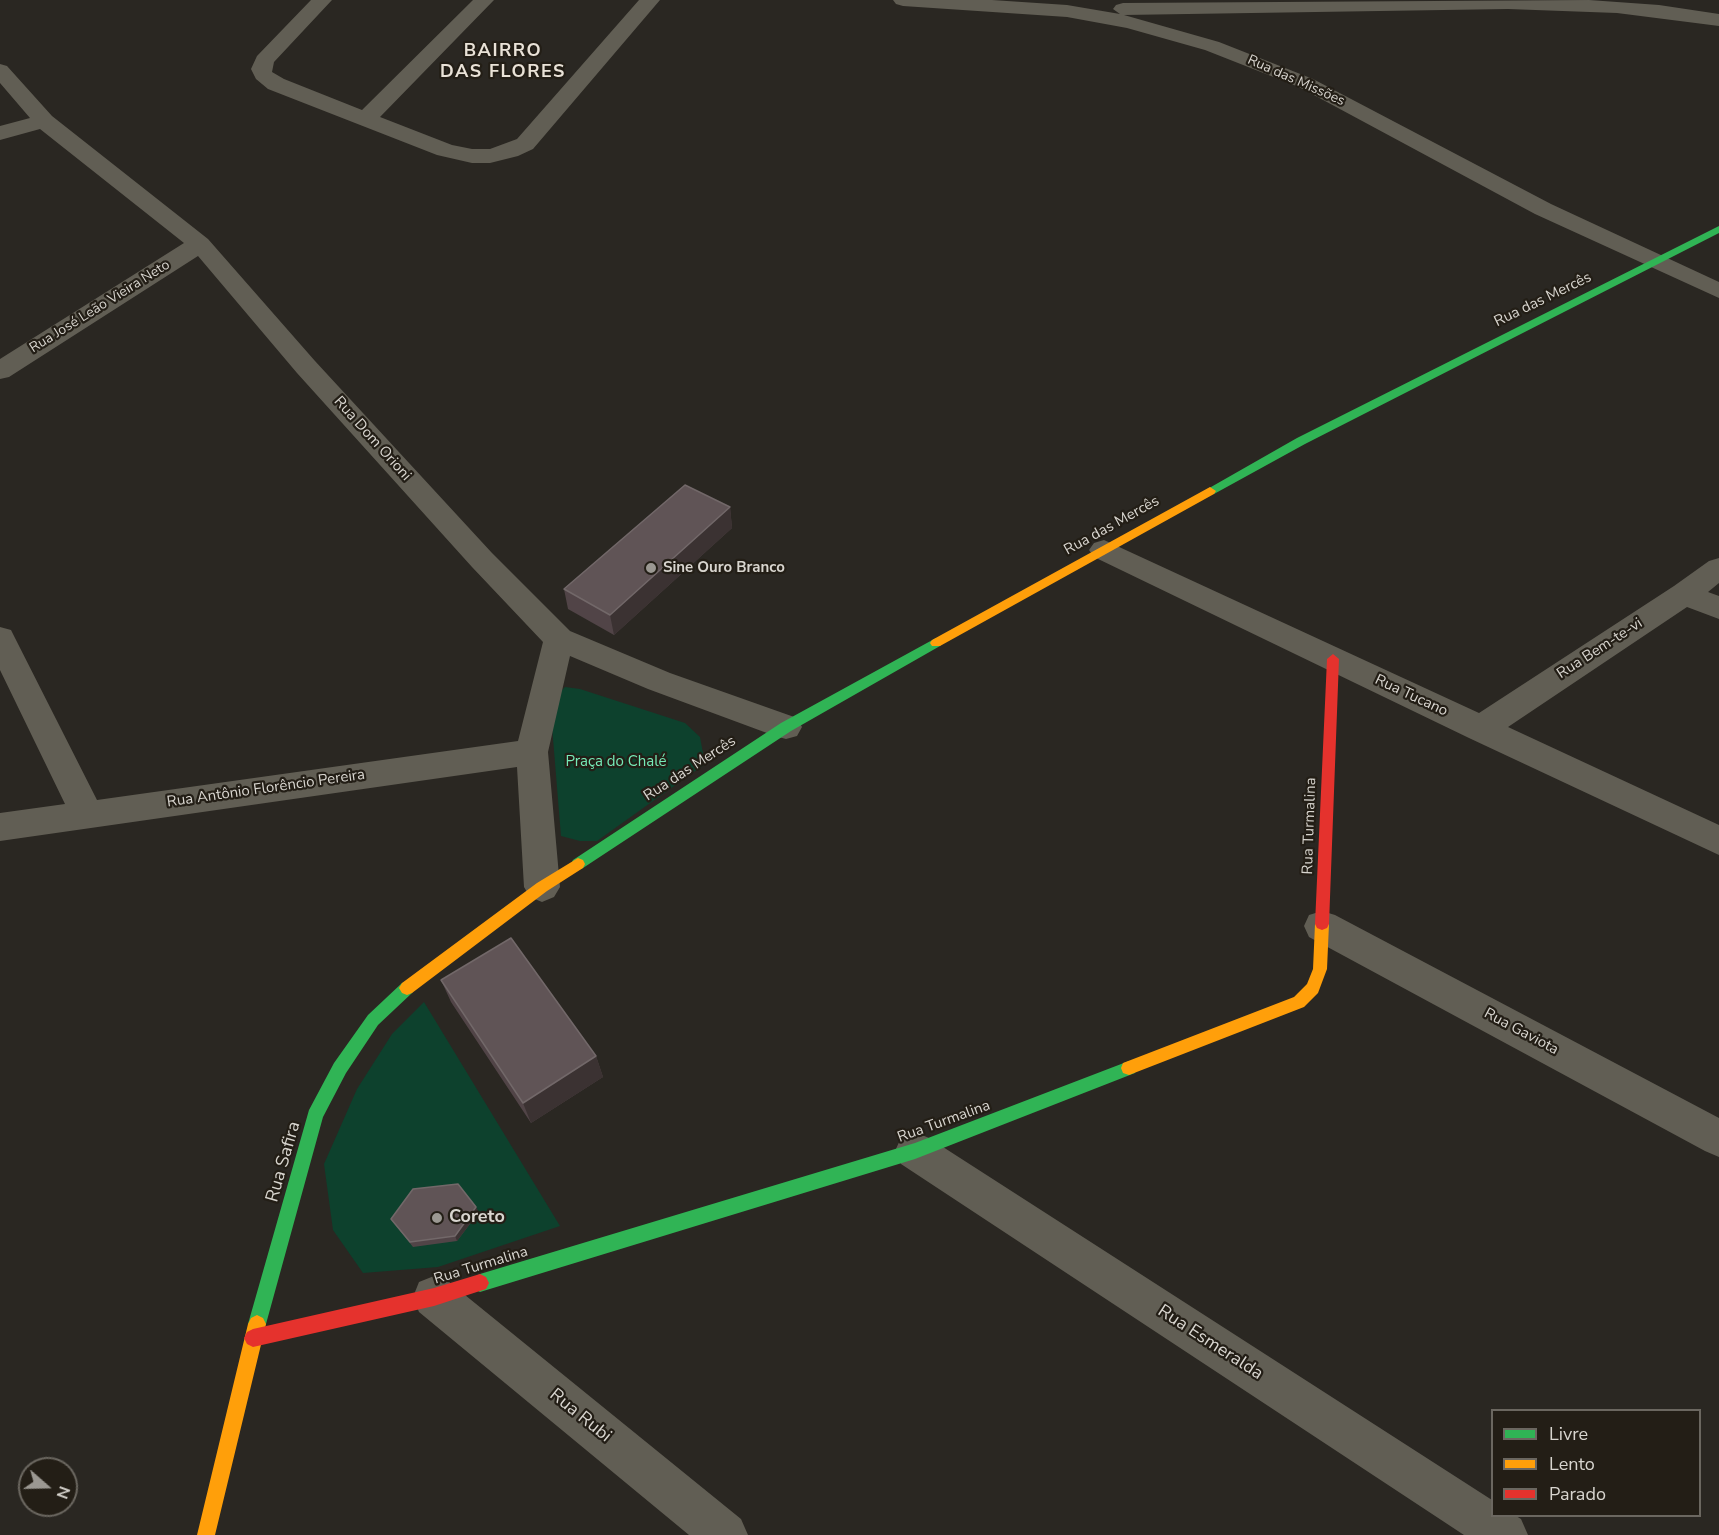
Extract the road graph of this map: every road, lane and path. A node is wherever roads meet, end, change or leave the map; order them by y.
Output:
1 (322, 0) edge
2 (484, 0) edge
3 (650, 0) edge
4 (903, 0) edge
5 (1067, 11) junction
6 (1719, 20) edge
7 (0, 70) edge
8 (364, 120) junction
9 (44, 121) junction
10 (0, 133) edge
11 (1719, 229) edge
12 (200, 244) junction
13 (1658, 262) junction
14 (1719, 291) edge
15 (0, 371) edge
16 (1104, 550) junction
17 (1719, 568) edge
18 (1685, 594) junction
19 (1719, 608) edge
20 (0, 638) edge
21 (559, 639) junction
22 (1333, 659) junction
23 (786, 727) junction
24 (1480, 729) junction
25 (532, 752) junction
26 (87, 814) junction
27 (0, 827) edge
28 (1719, 841) edge
29 (542, 887) junction
30 (1322, 926) junction
31 (1719, 1138) edge
32 (915, 1151) junction
33 (434, 1297) junction
34 (253, 1338) junction
35 (206, 1535) edge
36 (725, 1535) edge
37 (1505, 1535) edge

1 - 8 street
2 - 8 street
3 - 8 street
4 - 5 street, Rua das Missões
5 - 6 street
5 - 13 street, Rua das Missões
7 - 9 street, Rua Dom Orioni
9 - 10 street
9 - 12 street, Rua Dom Orioni
11 - 13 main road, Rua das Mercês
12 - 15 street, Rua José Leão Vieira Neto
12 - 21 street, Rua Dom Orioni
13 - 14 street, Rua das Missões
13 - 16 main road, Rua das Mercês
16 - 22 street, Rua Tucano
16 - 23 main road, Rua das Mercês
17 - 18 street, Rua Bem-te-vi
18 - 19 street
18 - 24 street, Rua Bem-te-vi
20 - 26 street
21 - 23 street
21 - 25 street
22 - 24 street, Rua Tucano
22 - 30 main road, Rua Turmalina
23 - 29 main road, Rua das Mercês
24 - 28 street, Rua Tucano
25 - 26 street, Rua Antônio Florêncio Pereira
25 - 29 street
26 - 27 street, Rua Antônio Florêncio Pereira
29 - 34 main road, Rua Safira
30 - 31 street, Rua Gaviota
30 - 32 main road, Rua Turmalina
32 - 33 main road, Rua Turmalina
32 - 37 street, Rua Esmeralda
33 - 34 main road, Rua Turmalina
33 - 36 street, Rua Rubi
34 - 35 main road, Rua Safira

